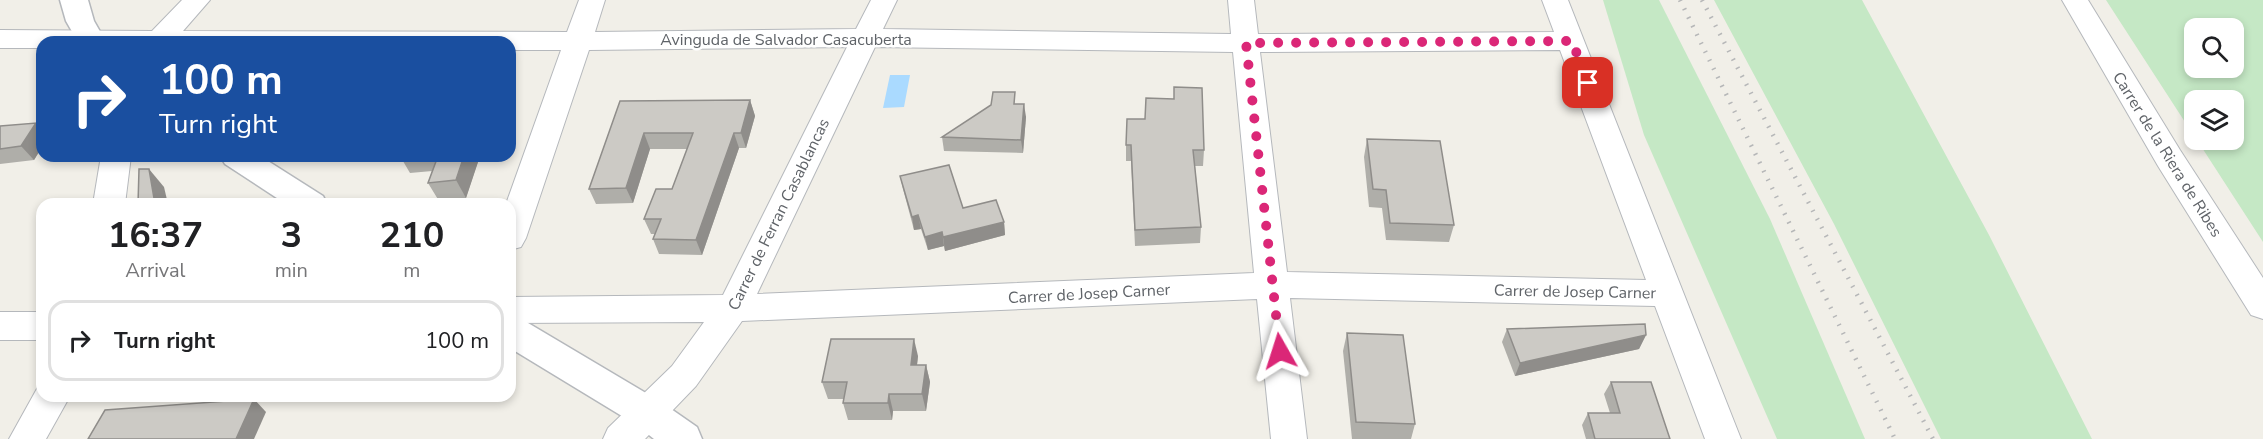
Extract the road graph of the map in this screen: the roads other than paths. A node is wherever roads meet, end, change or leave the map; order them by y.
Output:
1 (74, 0) edge
2 (197, 0) edge
3 (592, 0) edge
4 (884, 0) edge
5 (1241, 0) edge
6 (1555, 0) edge
7 (2075, 0) edge
8 (88, 36) edge
9 (163, 36) edge
10 (865, 38) junction
11 (0, 39) edge
12 (36, 40) edge
13 (516, 41) edge
14 (578, 41) junction
15 (1572, 41) junction
16 (1246, 43) junction
17 (115, 162) edge
18 (245, 162) edge
19 (110, 198) edge
20 (302, 198) edge
21 (516, 221) edge
22 (1273, 285) junction
23 (1668, 293) junction
24 (2263, 306) edge
25 (733, 309) junction
26 (516, 310) edge
27 (0, 326) edge
28 (36, 326) edge
29 (516, 334) edge
30 (49, 402) edge
31 (648, 413) junction
32 (27, 439) edge
33 (621, 439) edge
34 (683, 439) edge
35 (1289, 439) edge
36 (1723, 439) edge

1 - 8 street
2 - 9 street
3 - 14 street
4 - 10 street, Carrer de Ferran Casablancas
5 - 16 street
6 - 15 street
7 - 24 street, Carrer de la Riera de Ribes
10 - 14 street, Avinguda de Salvador Casacuberta
10 - 16 street, Avinguda de Salvador Casacuberta
10 - 25 street, Carrer de Ferran Casablancas
11 - 12 street, Avinguda de Salvador Casacuberta
13 - 14 street, Avinguda de Salvador Casacuberta
14 - 21 street
15 - 16 street, Avinguda de Salvador Casacuberta
15 - 23 street
16 - 22 street
17 - 19 street
18 - 20 street
22 - 23 street, Carrer de Josep Carner
22 - 25 street, Carrer de Josep Carner
22 - 35 street
23 - 36 street
25 - 26 street, Carrer de Josep Carner
25 - 31 street, Carrer de Ferran Casablancas
27 - 28 street
29 - 31 street
30 - 32 street
31 - 33 street, Carrer de Ferran Casablancas
31 - 34 street

